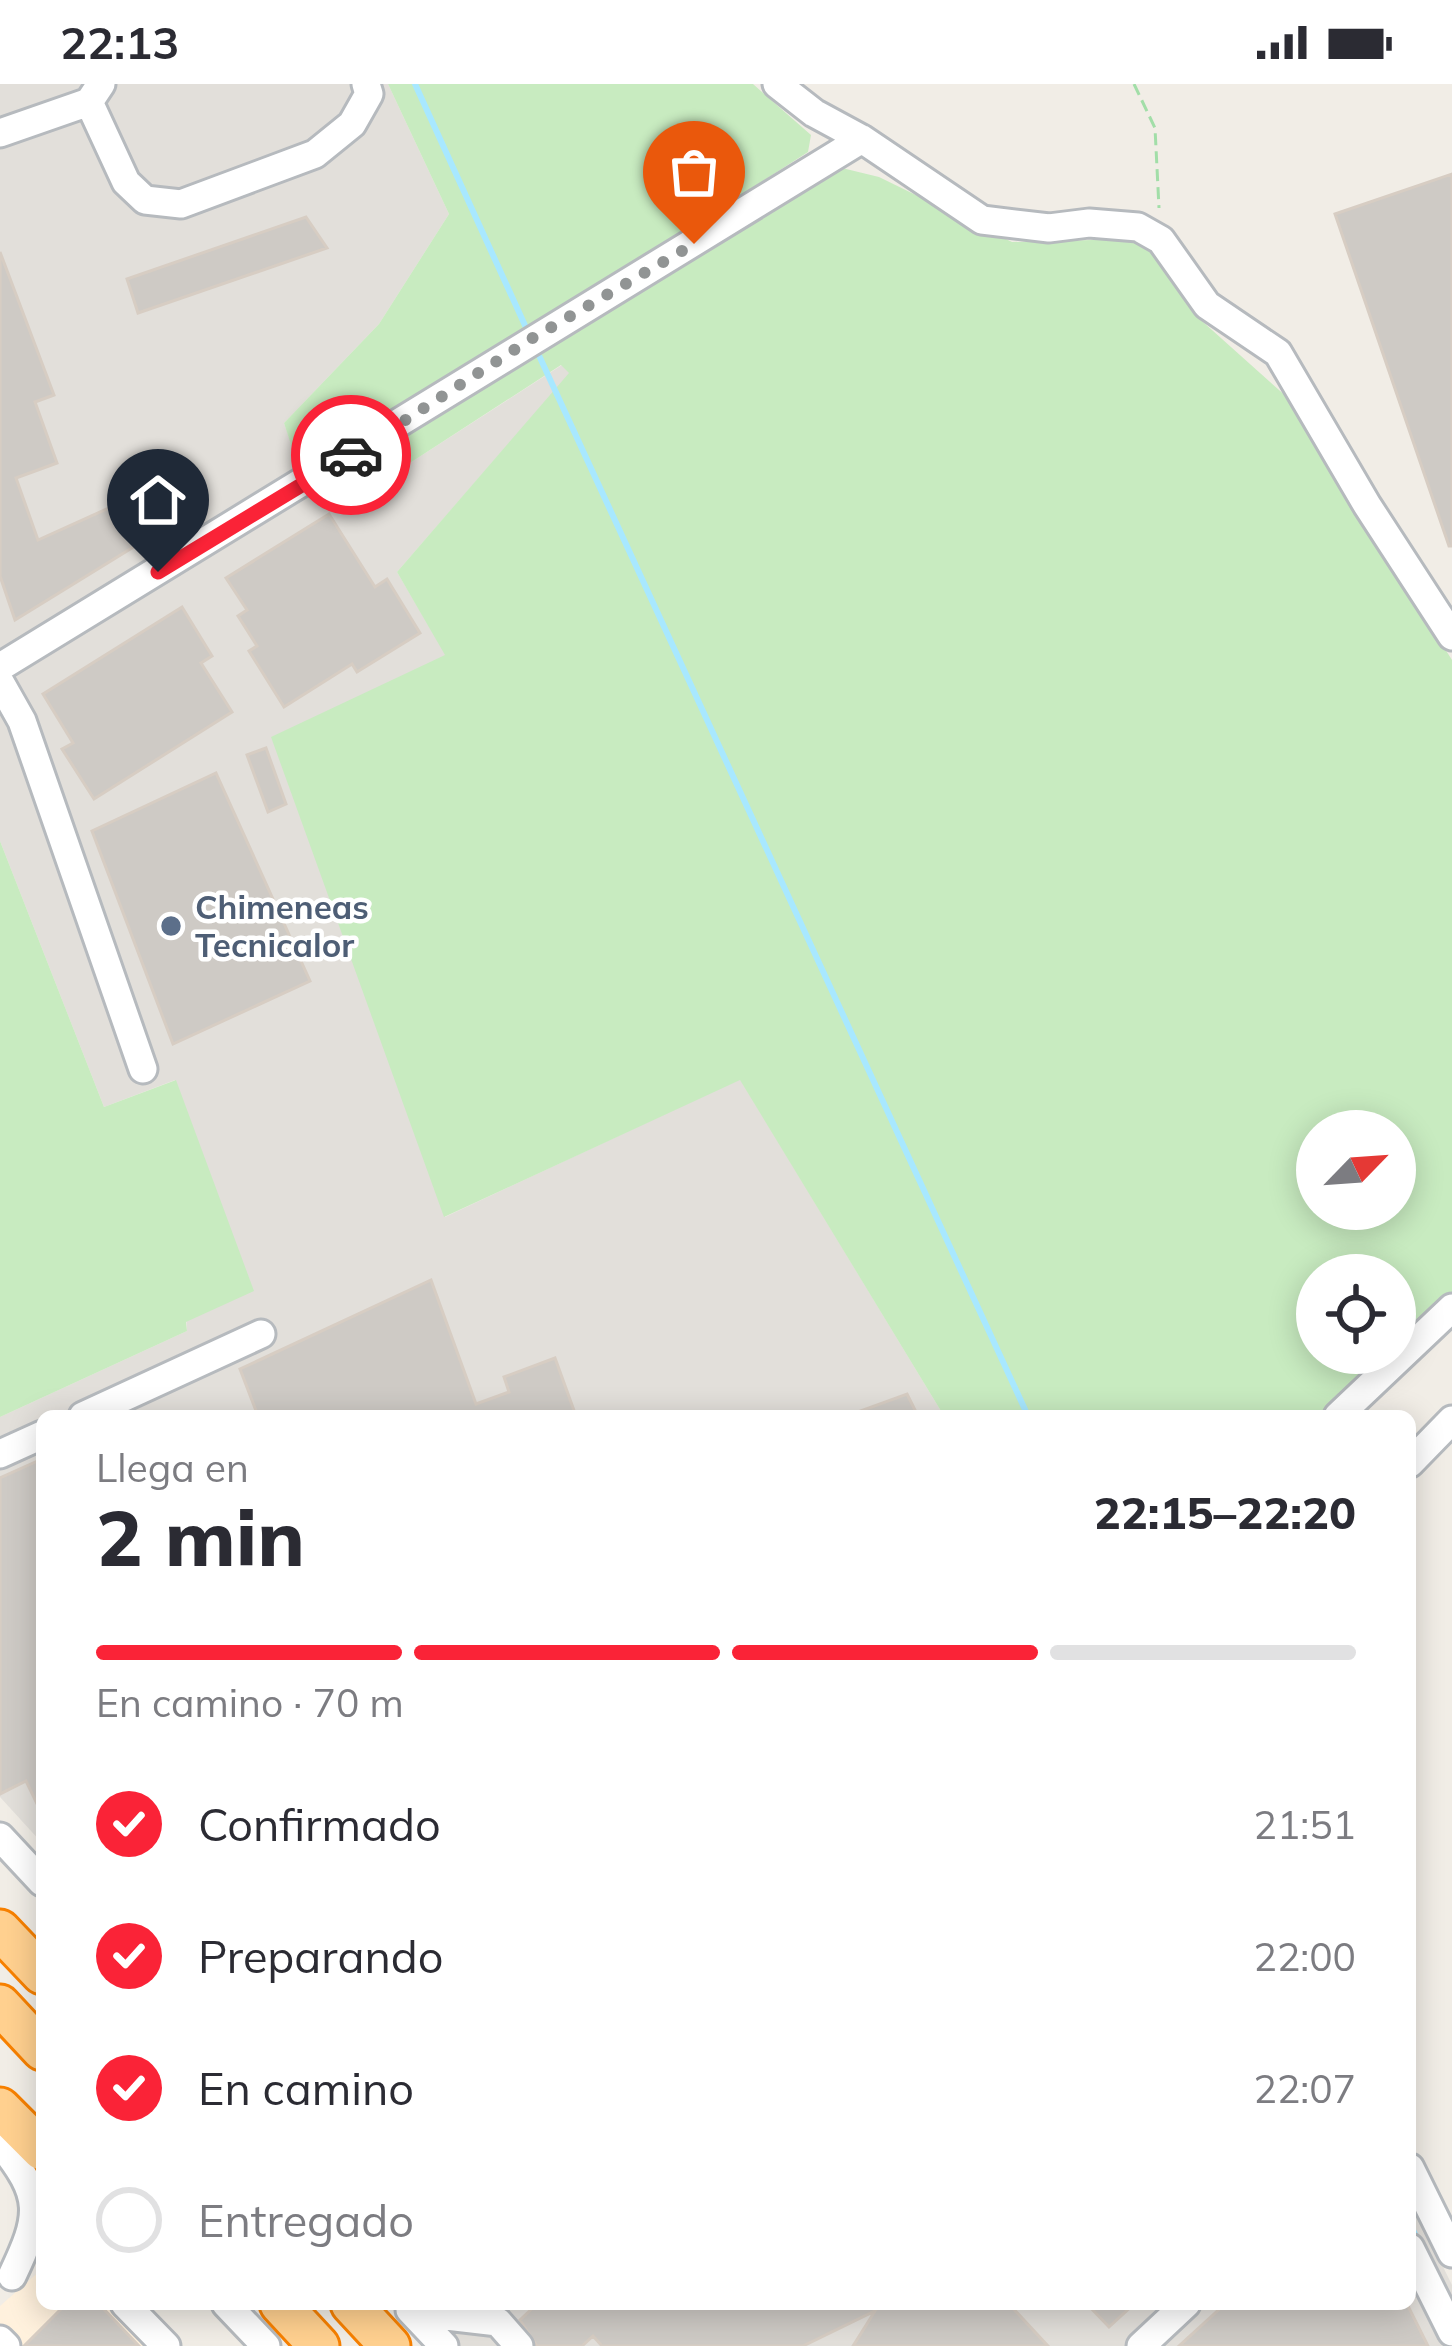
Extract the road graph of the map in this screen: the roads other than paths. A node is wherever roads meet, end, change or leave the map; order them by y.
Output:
1 (366, 84) edge
2 (777, 84) edge
3 (95, 93) edge
4 (0, 133) edge
5 (862, 139) junction
6 (1452, 636) edge
7 (0, 667) edge
8 (0, 682) edge
9 (143, 1069) dead end
10 (1452, 1307) edge
11 (261, 1334) dead end
12 (96, 1410) edge
13 (1344, 1410) edge
14 (1452, 1420) edge
15 (36, 1438) edge
16 (0, 1454) edge
17 (1416, 1456) edge
18 (0, 1837) edge
19 (36, 1876) edge
20 (0, 1930) edge
21 (36, 1968) edge
22 (0, 2005) edge
23 (36, 2044) edge
24 (0, 2108) edge
25 (0, 2126) edge
26 (0, 2143) edge
27 (36, 2147) edge
28 (36, 2149) edge
29 (1416, 2180) edge
30 (1452, 2253) edge
31 (1416, 2260) edge
32 (36, 2264) edge
33 (6, 2281) edge
34 (131, 2310) edge
35 (232, 2310) edge
36 (286, 2310) edge
37 (357, 2310) edge
38 (410, 2310) edge
39 (420, 2310) edge
40 (1180, 2310) edge
41 (1452, 2332) edge
42 (166, 2346) edge
43 (266, 2346) edge
44 (319, 2346) edge
45 (390, 2346) edge
46 (444, 2346) edge
47 (520, 2346) edge
48 (1141, 2346) edge

1 - 3 street
2 - 5 street
3 - 4 street
5 - 6 street
5 - 7 street
8 - 9 street
10 - 13 street
11 - 12 street
14 - 17 street
15 - 16 street
18 - 19 street
20 - 21 highway
22 - 23 highway
24 - 27 highway
25 - 28 street
26 - 33 street
29 - 30 street
31 - 41 street
32 - 33 street
34 - 42 street
35 - 43 street
36 - 44 highway
37 - 45 highway
38 - 46 street
39 - 47 street
40 - 48 street

